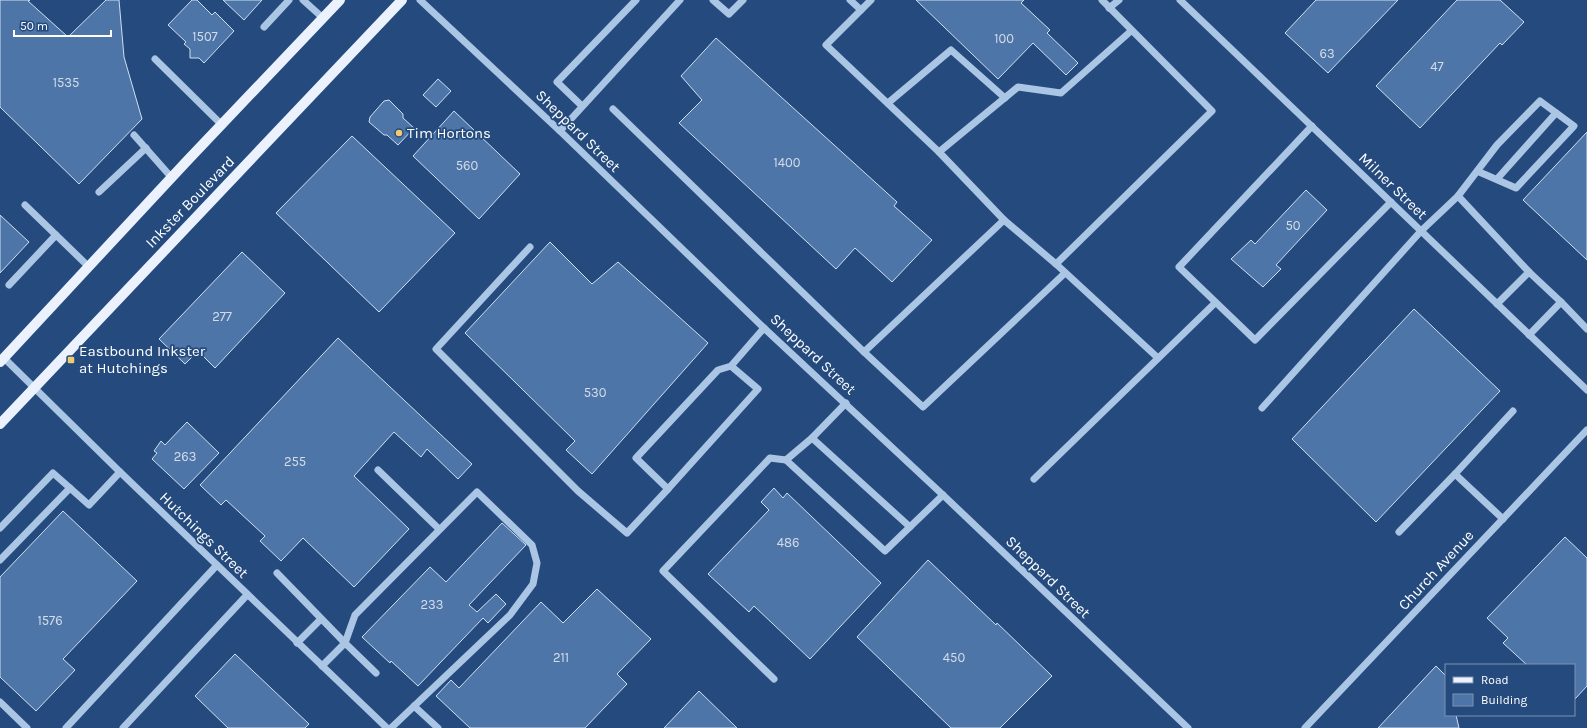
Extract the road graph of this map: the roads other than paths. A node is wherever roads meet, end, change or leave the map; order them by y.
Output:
1 (289, 0) edge
2 (303, 0) edge
3 (340, 0) edge
4 (402, 0) edge
5 (420, 0) edge
6 (636, 0) edge
7 (680, 0) edge
8 (713, 0) edge
9 (743, 0) edge
10 (850, 0) edge
11 (871, 0) edge
12 (1102, 0) edge
13 (1119, 0) edge
14 (1180, 0) edge
15 (1109, 8) junction
16 (861, 10) junction
17 (323, 18) junction
18 (264, 27) dead end
19 (1131, 31) junction
20 (155, 58) dead end
21 (1005, 98) junction
22 (888, 103) junction
23 (582, 106) junction
24 (613, 109) dead end
25 (1556, 113) junction
26 (222, 124) junction
27 (1312, 126) junction
28 (560, 131) junction
29 (134, 135) dead end
30 (146, 148) junction
31 (939, 152) junction
32 (1477, 171) junction
33 (172, 178) junction
34 (1497, 179) junction
35 (99, 192) dead end
36 (1458, 196) junction
37 (1391, 202) junction
38 (25, 205) dead end
39 (1004, 220) junction
40 (1421, 231) junction
41 (56, 235) junction
42 (530, 247) dead end
43 (1056, 264) junction
44 (89, 267) junction
45 (1529, 272) junction
46 (1065, 273) junction
47 (9, 285) dead end
48 (1561, 302) junction
49 (1215, 303) junction
50 (1497, 304) junction
51 (764, 328) junction
52 (1587, 329) edge
53 (1530, 335) junction
54 (864, 352) junction
55 (1158, 358) junction
56 (2, 360) edge
57 (732, 366) junction
58 (34, 388) junction
59 (1587, 390) edge
60 (846, 403) junction
61 (1262, 408) dead end
62 (1514, 411) dead end
63 (0, 424) edge
64 (1587, 430) edge
65 (812, 438) junction
66 (786, 460) junction
67 (378, 470) dead end
68 (120, 472) junction
69 (1455, 474) junction
70 (1034, 479) dead end
71 (70, 488) junction
72 (668, 489) junction
73 (943, 495) junction
74 (1503, 519) junction
75 (910, 527) junction
76 (0, 528) edge
77 (439, 529) junction
78 (1399, 532) dead end
79 (0, 560) edge
80 (217, 565) junction
81 (277, 572) dead end
82 (247, 595) junction
83 (321, 619) junction
84 (297, 643) junction
85 (345, 643) junction
86 (322, 666) junction
87 (376, 673) dead end
88 (774, 679) dead end
89 (0, 702) edge
90 (414, 706) junction
91 (27, 728) edge
92 (66, 728) edge
93 (123, 728) edge
94 (387, 728) edge
95 (391, 728) edge
96 (438, 728) edge
97 (1188, 728) edge
98 (1305, 728) edge

1 - 18 street
2 - 17 street
3 - 17 main road, Inkster Boulevard
4 - 58 main road, Inkster Boulevard
5 - 28 street, Sheppard Street
6 - 23 street
7 - 23 street
8 - 9 street
10 - 16 street
11 - 16 street
12 - 15 street
13 - 15 street
14 - 27 street, Milner Street
15 - 19 street
16 - 22 street
17 - 26 main road, Inkster Boulevard
19 - 21 street
19 - 43 street
20 - 26 street
21 - 22 street
21 - 31 street
22 - 31 street
23 - 28 street
24 - 54 street
25 - 32 street
25 - 34 street
25 - 34 street
26 - 33 main road, Inkster Boulevard
27 - 37 street, Milner Street
27 - 49 street
28 - 51 street, Sheppard Street
29 - 30 street
30 - 33 street
30 - 35 street
31 - 39 street
32 - 34 street
32 - 36 street
33 - 44 main road, Inkster Boulevard
36 - 40 street
36 - 45 street
37 - 40 street, Milner Street
37 - 49 street
38 - 41 street
39 - 43 street
39 - 54 street
40 - 50 street, Milner Street
40 - 61 street
41 - 44 street
41 - 47 street
42 - 72 street
43 - 46 street
44 - 56 main road, Inkster Boulevard
45 - 48 street
45 - 50 street
46 - 54 street
46 - 55 street
48 - 52 street
48 - 53 street
49 - 55 street
50 - 53 street, Milner Street
51 - 57 street
51 - 60 street, Sheppard Street
53 - 59 street, Milner Street
55 - 70 street
56 - 58 street, Hutchings Street
57 - 72 street
57 - 72 street
58 - 63 main road, Inkster Boulevard
58 - 68 street, Hutchings Street
60 - 65 street
60 - 73 street, Sheppard Street
62 - 69 street
64 - 74 street, Church Avenue
65 - 66 street
65 - 75 street
66 - 75 street
66 - 88 street
67 - 77 street
68 - 71 street
68 - 80 street, Hutchings Street
69 - 74 street
69 - 78 street
71 - 76 street
71 - 79 street
73 - 75 street
73 - 97 street, Sheppard Street
74 - 98 street, Church Avenue
77 - 85 street
77 - 90 street
80 - 82 street, Hutchings Street
80 - 92 street
81 - 83 street
82 - 84 street, Hutchings Street
82 - 93 street
83 - 84 street
83 - 85 street
84 - 86 street, Hutchings Street
85 - 86 street
85 - 87 street
86 - 94 street, Hutchings Street
89 - 91 street
90 - 95 street
90 - 96 street

